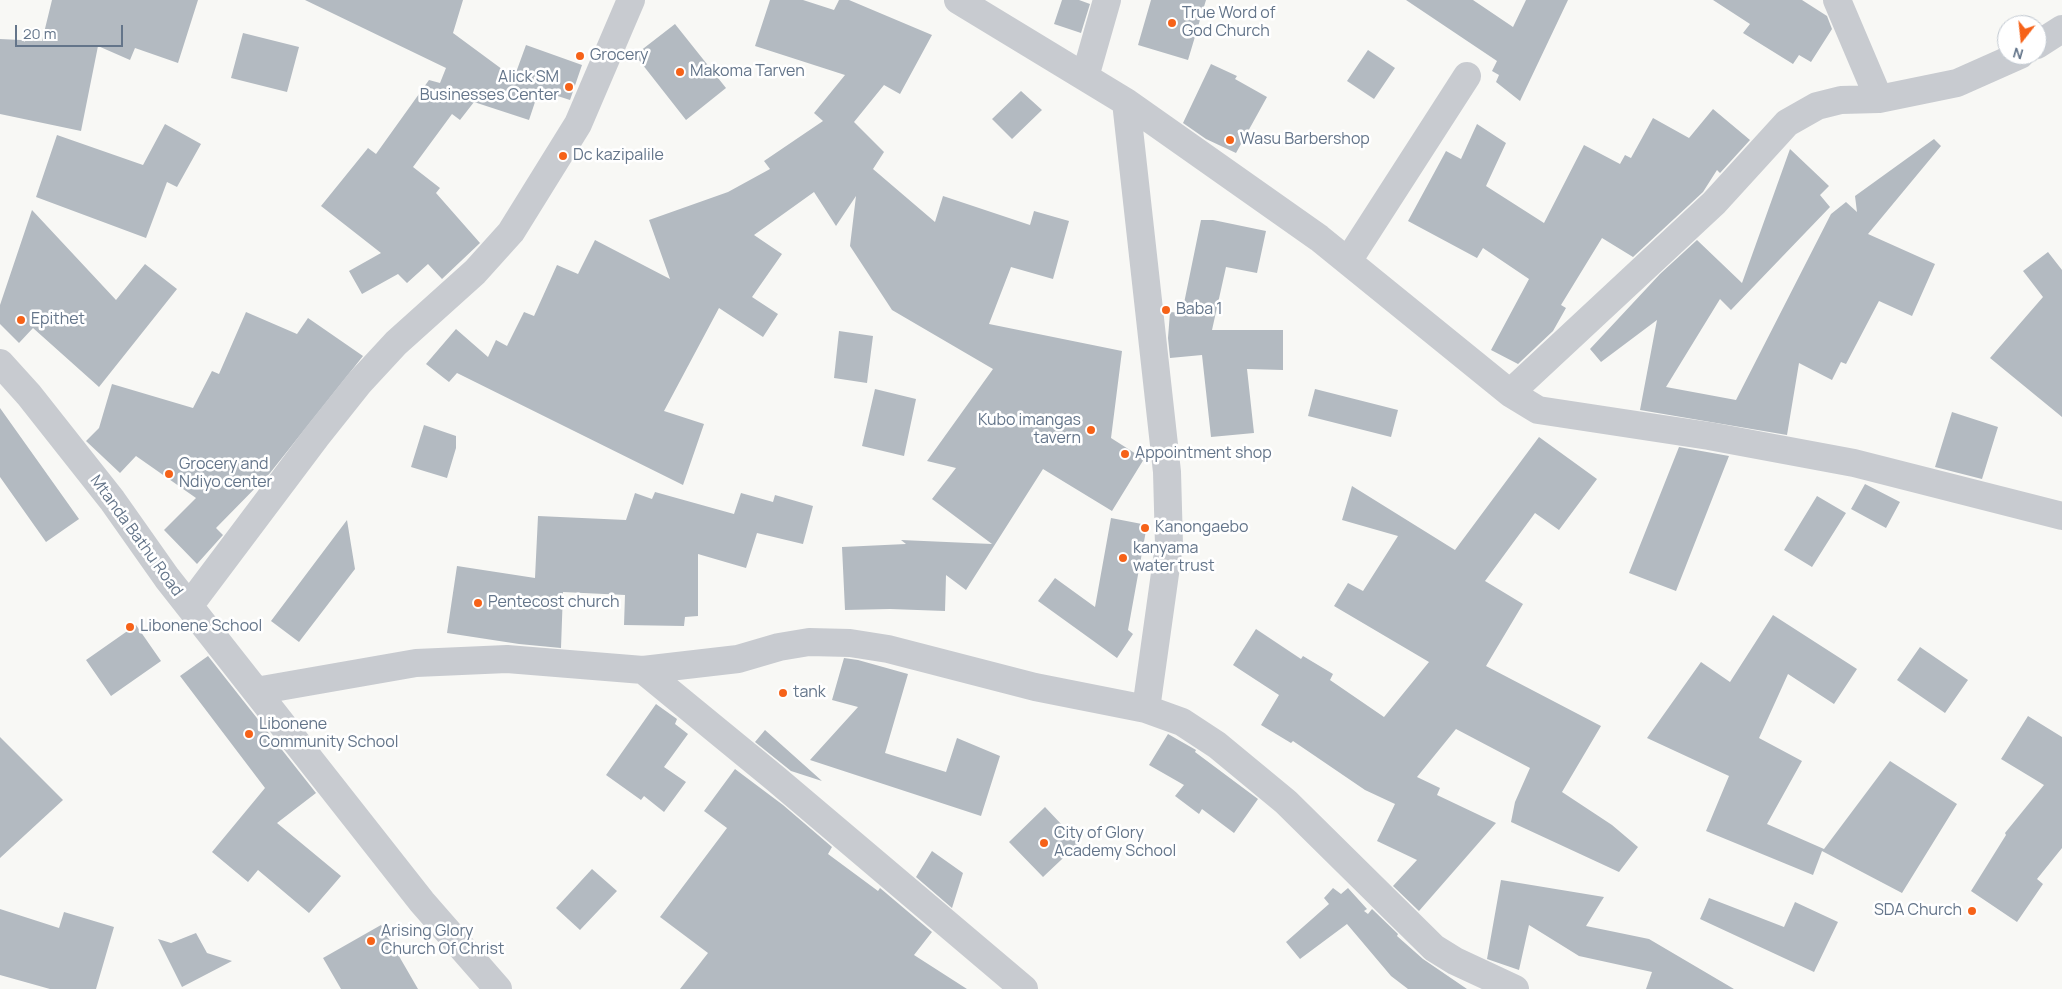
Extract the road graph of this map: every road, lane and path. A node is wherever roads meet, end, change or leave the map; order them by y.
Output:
1 (630, 0) edge
2 (958, 0) edge
3 (1107, 0) edge
4 (1837, 0) edge
5 (2062, 29) edge
6 (2047, 38) edge
7 (1998, 65) edge
8 (1467, 76) dead end
9 (1085, 77) junction
10 (1879, 99) junction
11 (1126, 102) junction
12 (1348, 261) junction
13 (0, 363) edge
14 (1510, 393) junction
15 (2062, 516) edge
16 (189, 606) junction
17 (642, 670) junction
18 (256, 691) junction
19 (1146, 709) junction
20 (498, 989) edge
21 (1024, 989) edge
22 (1515, 989) edge

1 - 16 street
2 - 9 street
3 - 9 street
4 - 10 street
5 - 6 street
7 - 10 street
8 - 12 street
9 - 11 street
10 - 14 street
11 - 12 street
11 - 19 street
12 - 14 street
13 - 16 street, Mtanda Bathu Road
14 - 15 street
16 - 18 street, Mtanda Bathu Road
17 - 18 street
17 - 19 street
17 - 21 street
18 - 20 street, Mtanda Bathu Road
19 - 22 street

